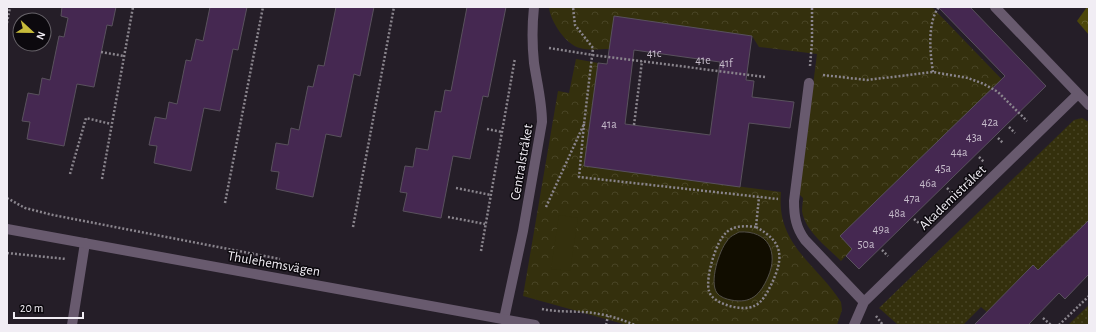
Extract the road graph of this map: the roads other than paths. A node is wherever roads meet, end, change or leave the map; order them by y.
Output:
1 (534, 7) edge
2 (995, 7) edge
3 (809, 83) dead end
4 (1078, 94) junction
5 (1089, 105) edge
6 (7, 229) edge
7 (85, 243) junction
8 (864, 302) junction
9 (504, 319) junction
10 (72, 325) edge
11 (535, 325) edge
12 (854, 325) edge

1 - 9 street, Centralstråket
2 - 4 street
3 - 8 street
4 - 5 street
4 - 8 street, Akademistråket
6 - 7 street, Thulehemsvägen
7 - 9 street, Thulehemsvägen
7 - 10 street
8 - 12 street, Akademistråket
9 - 11 street, Thulehemsvägen

